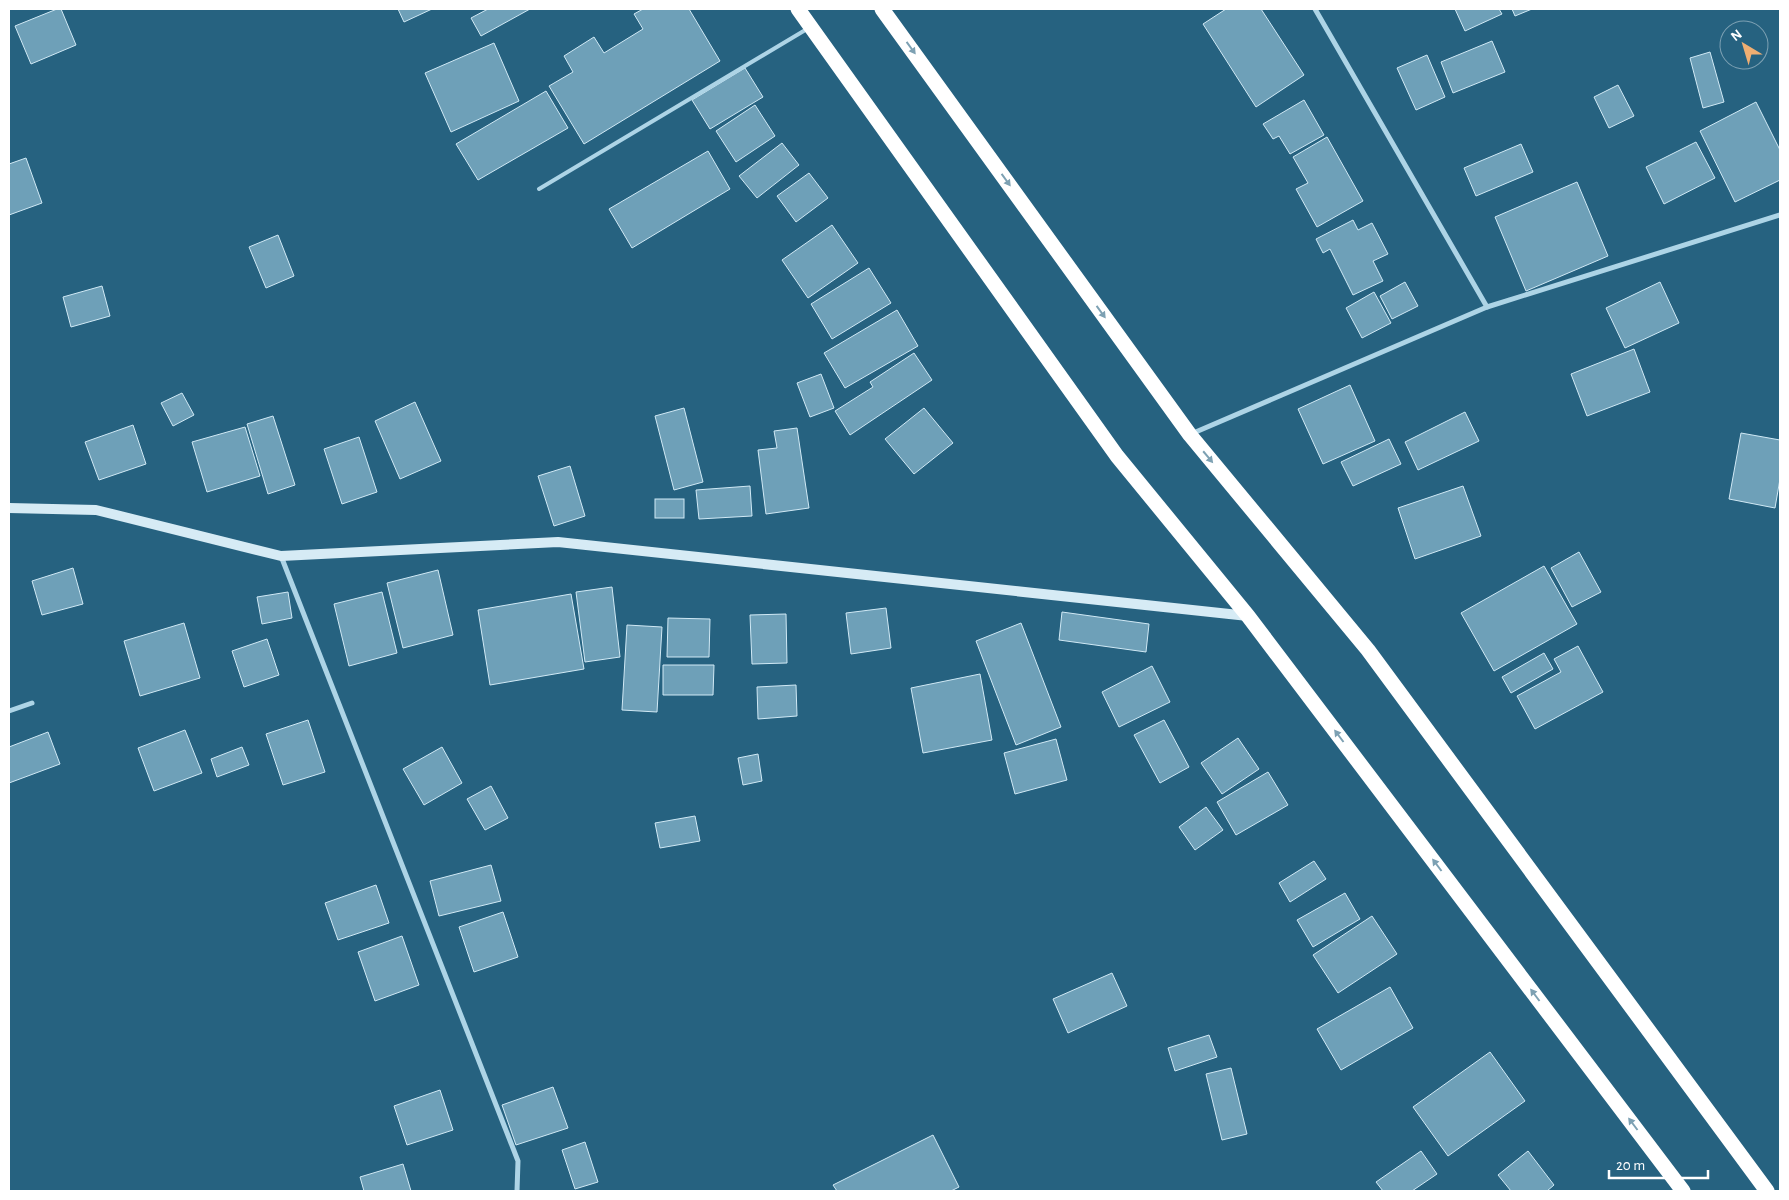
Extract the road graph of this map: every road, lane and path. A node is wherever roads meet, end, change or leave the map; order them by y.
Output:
1 (798, 9) edge
2 (882, 9) edge
3 (1315, 9) edge
4 (811, 27) junction
5 (539, 189) dead end
6 (1780, 215) edge
7 (1487, 307) junction
8 (1190, 435) junction
9 (9, 508) edge
10 (281, 556) junction
11 (1248, 616) junction
12 (32, 703) dead end
13 (9, 711) edge
14 (517, 1191) edge
15 (1683, 1191) edge
16 (1767, 1191) edge

1 - 4 highway
2 -> 8 highway
3 - 7 street
4 - 5 lane
4 - 11 highway
6 - 7 street
7 - 8 street
8 -> 16 highway
9 - 10 main road
10 - 11 main road
10 - 14 street
15 -> 11 highway
12 - 13 street

